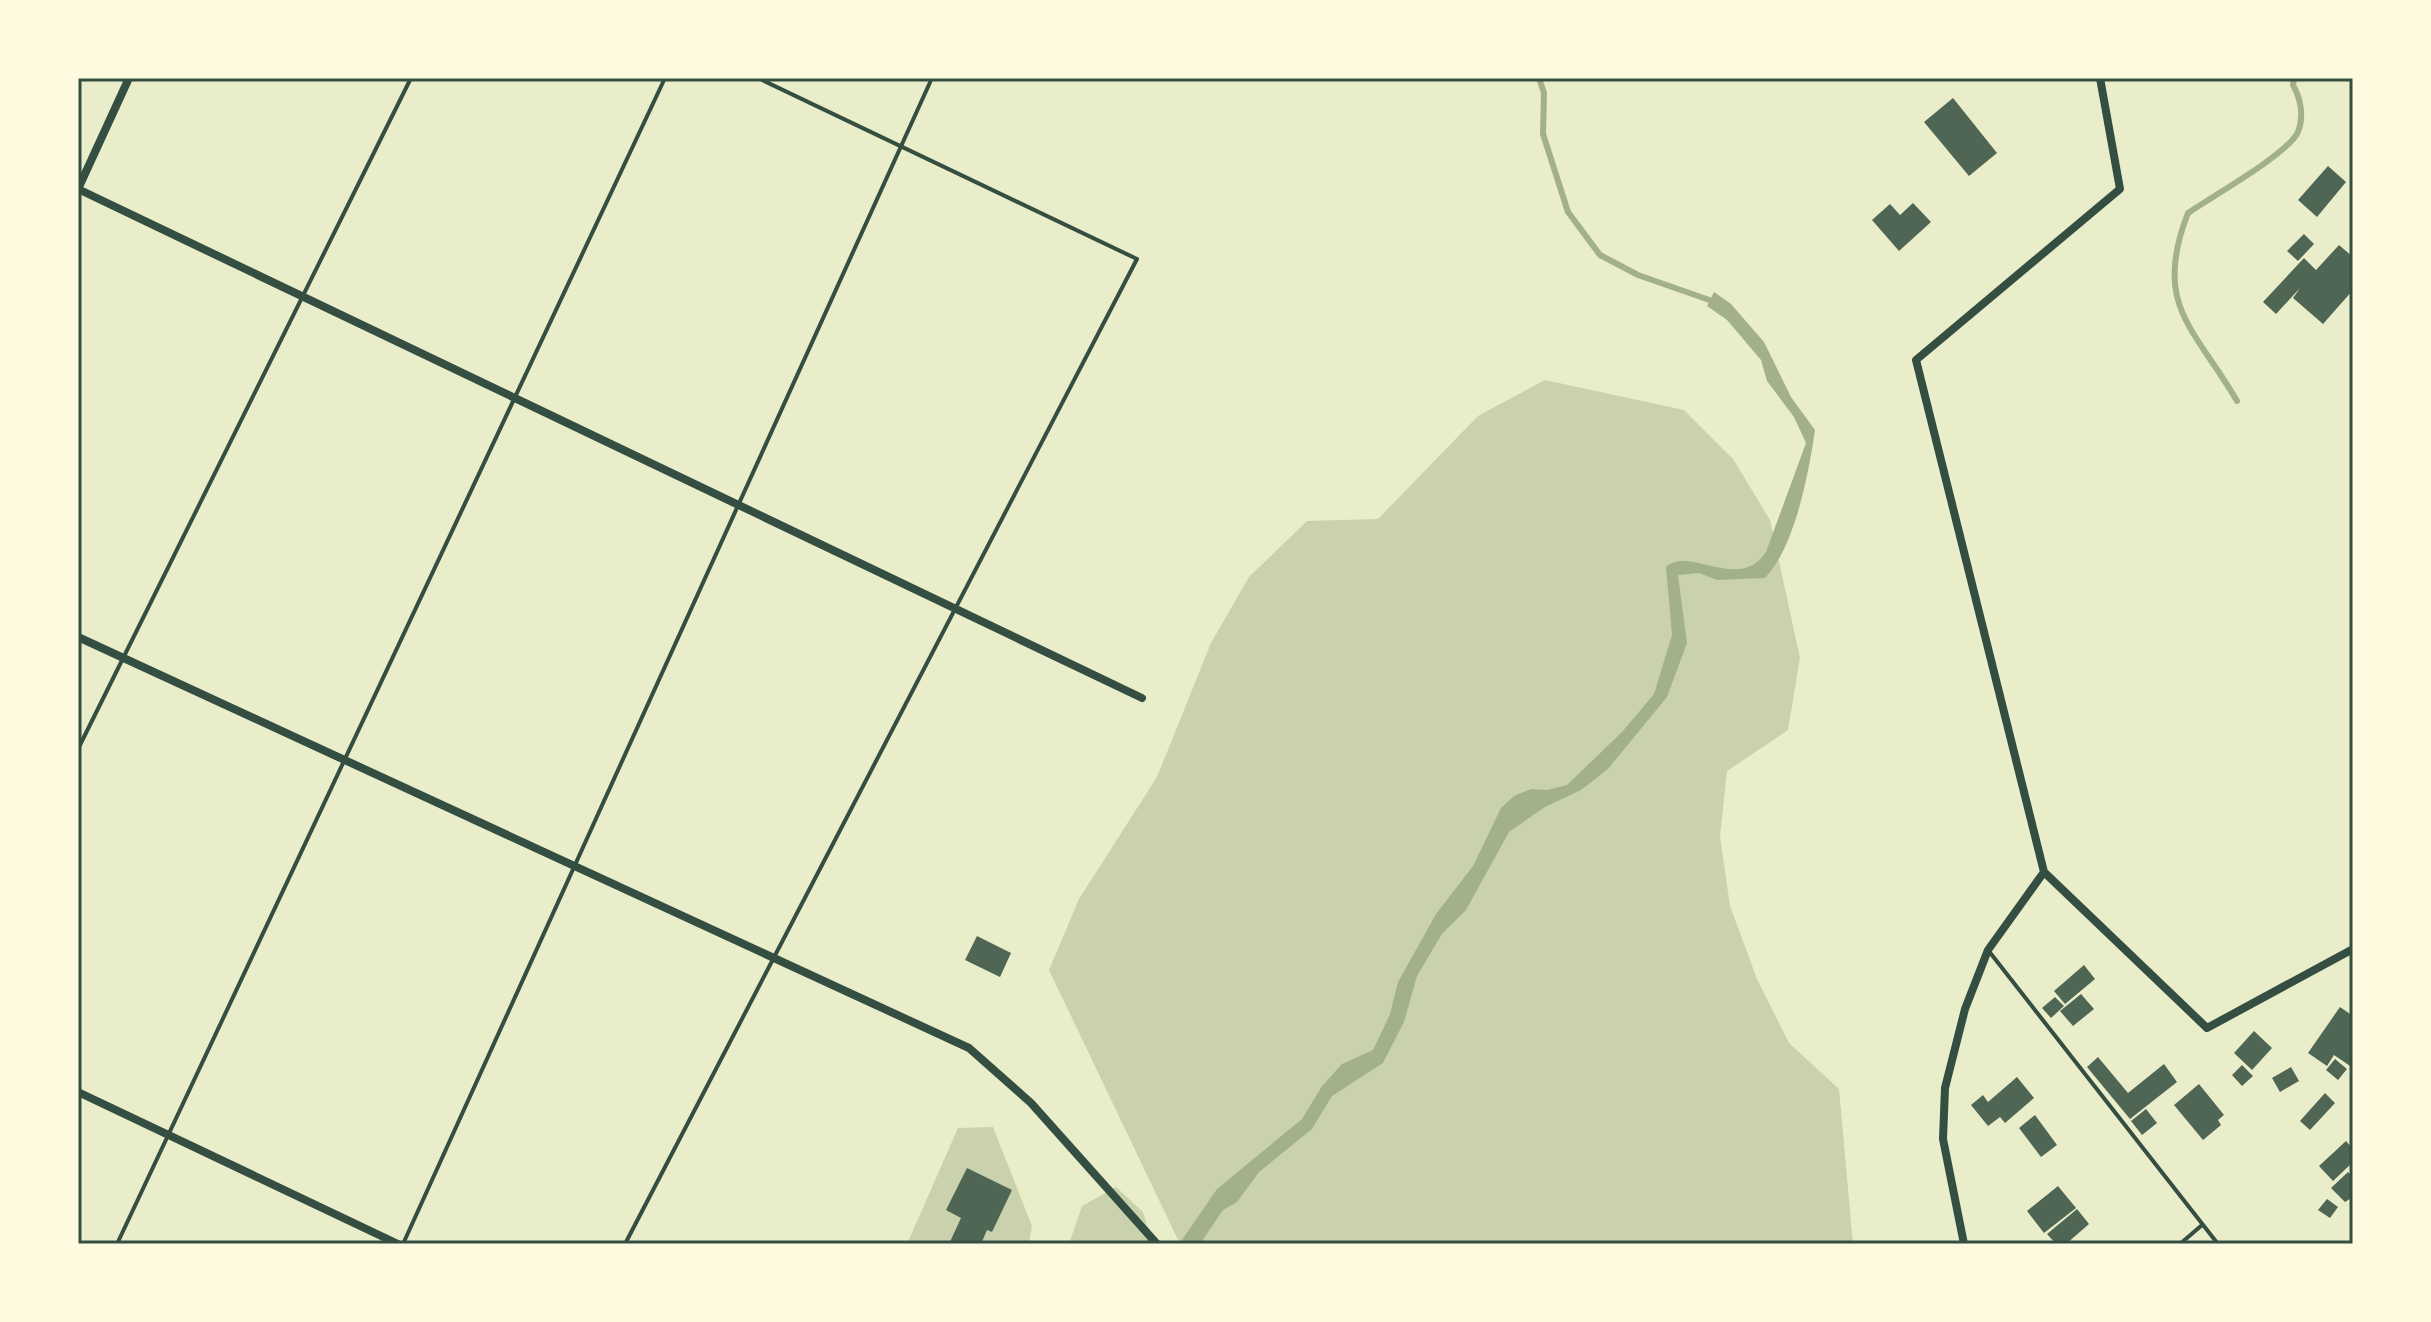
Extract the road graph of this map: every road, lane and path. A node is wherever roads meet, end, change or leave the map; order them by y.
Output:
1 (129, 78) edge
2 (411, 78) edge
3 (665, 78) edge
4 (758, 78) edge
5 (932, 78) edge
6 (2100, 78) edge
7 (902, 144) junction
8 (78, 189) edge
9 (302, 296) junction
10 (515, 398) junction
11 (738, 505) junction
12 (956, 609) junction
13 (78, 637) edge
14 (123, 658) junction
15 (1142, 698) dead end
16 (78, 749) edge
17 (345, 760) junction
18 (575, 866) junction
19 (2044, 872) junction
20 (2353, 949) edge
21 (1988, 950) junction
22 (774, 957) junction
23 (78, 1092) edge
24 (168, 1135) junction
25 (2203, 1224) junction
26 (117, 1244) edge
27 (400, 1244) edge
28 (625, 1244) edge
29 (1157, 1244) edge
30 (1964, 1244) edge
31 (2180, 1244) edge
32 (2218, 1244) edge

1 - 8 street
2 - 9 lane
3 - 10 lane
4 - 7 lane
5 - 7 lane
6 - 19 street
7 - 11 lane
7 - 12 lane
8 - 9 street
9 - 10 street
9 - 14 lane
10 - 11 street
10 - 17 lane
11 - 12 street
11 - 18 lane
12 - 15 street
12 - 22 lane
13 - 14 street
14 - 16 lane
14 - 17 street
17 - 18 street
17 - 24 lane
18 - 22 street
18 - 27 lane
19 - 20 street
19 - 21 street
21 - 25 lane
21 - 30 street
22 - 28 lane
22 - 29 street
23 - 24 street
24 - 26 lane
24 - 27 street
25 - 31 lane
25 - 32 lane

